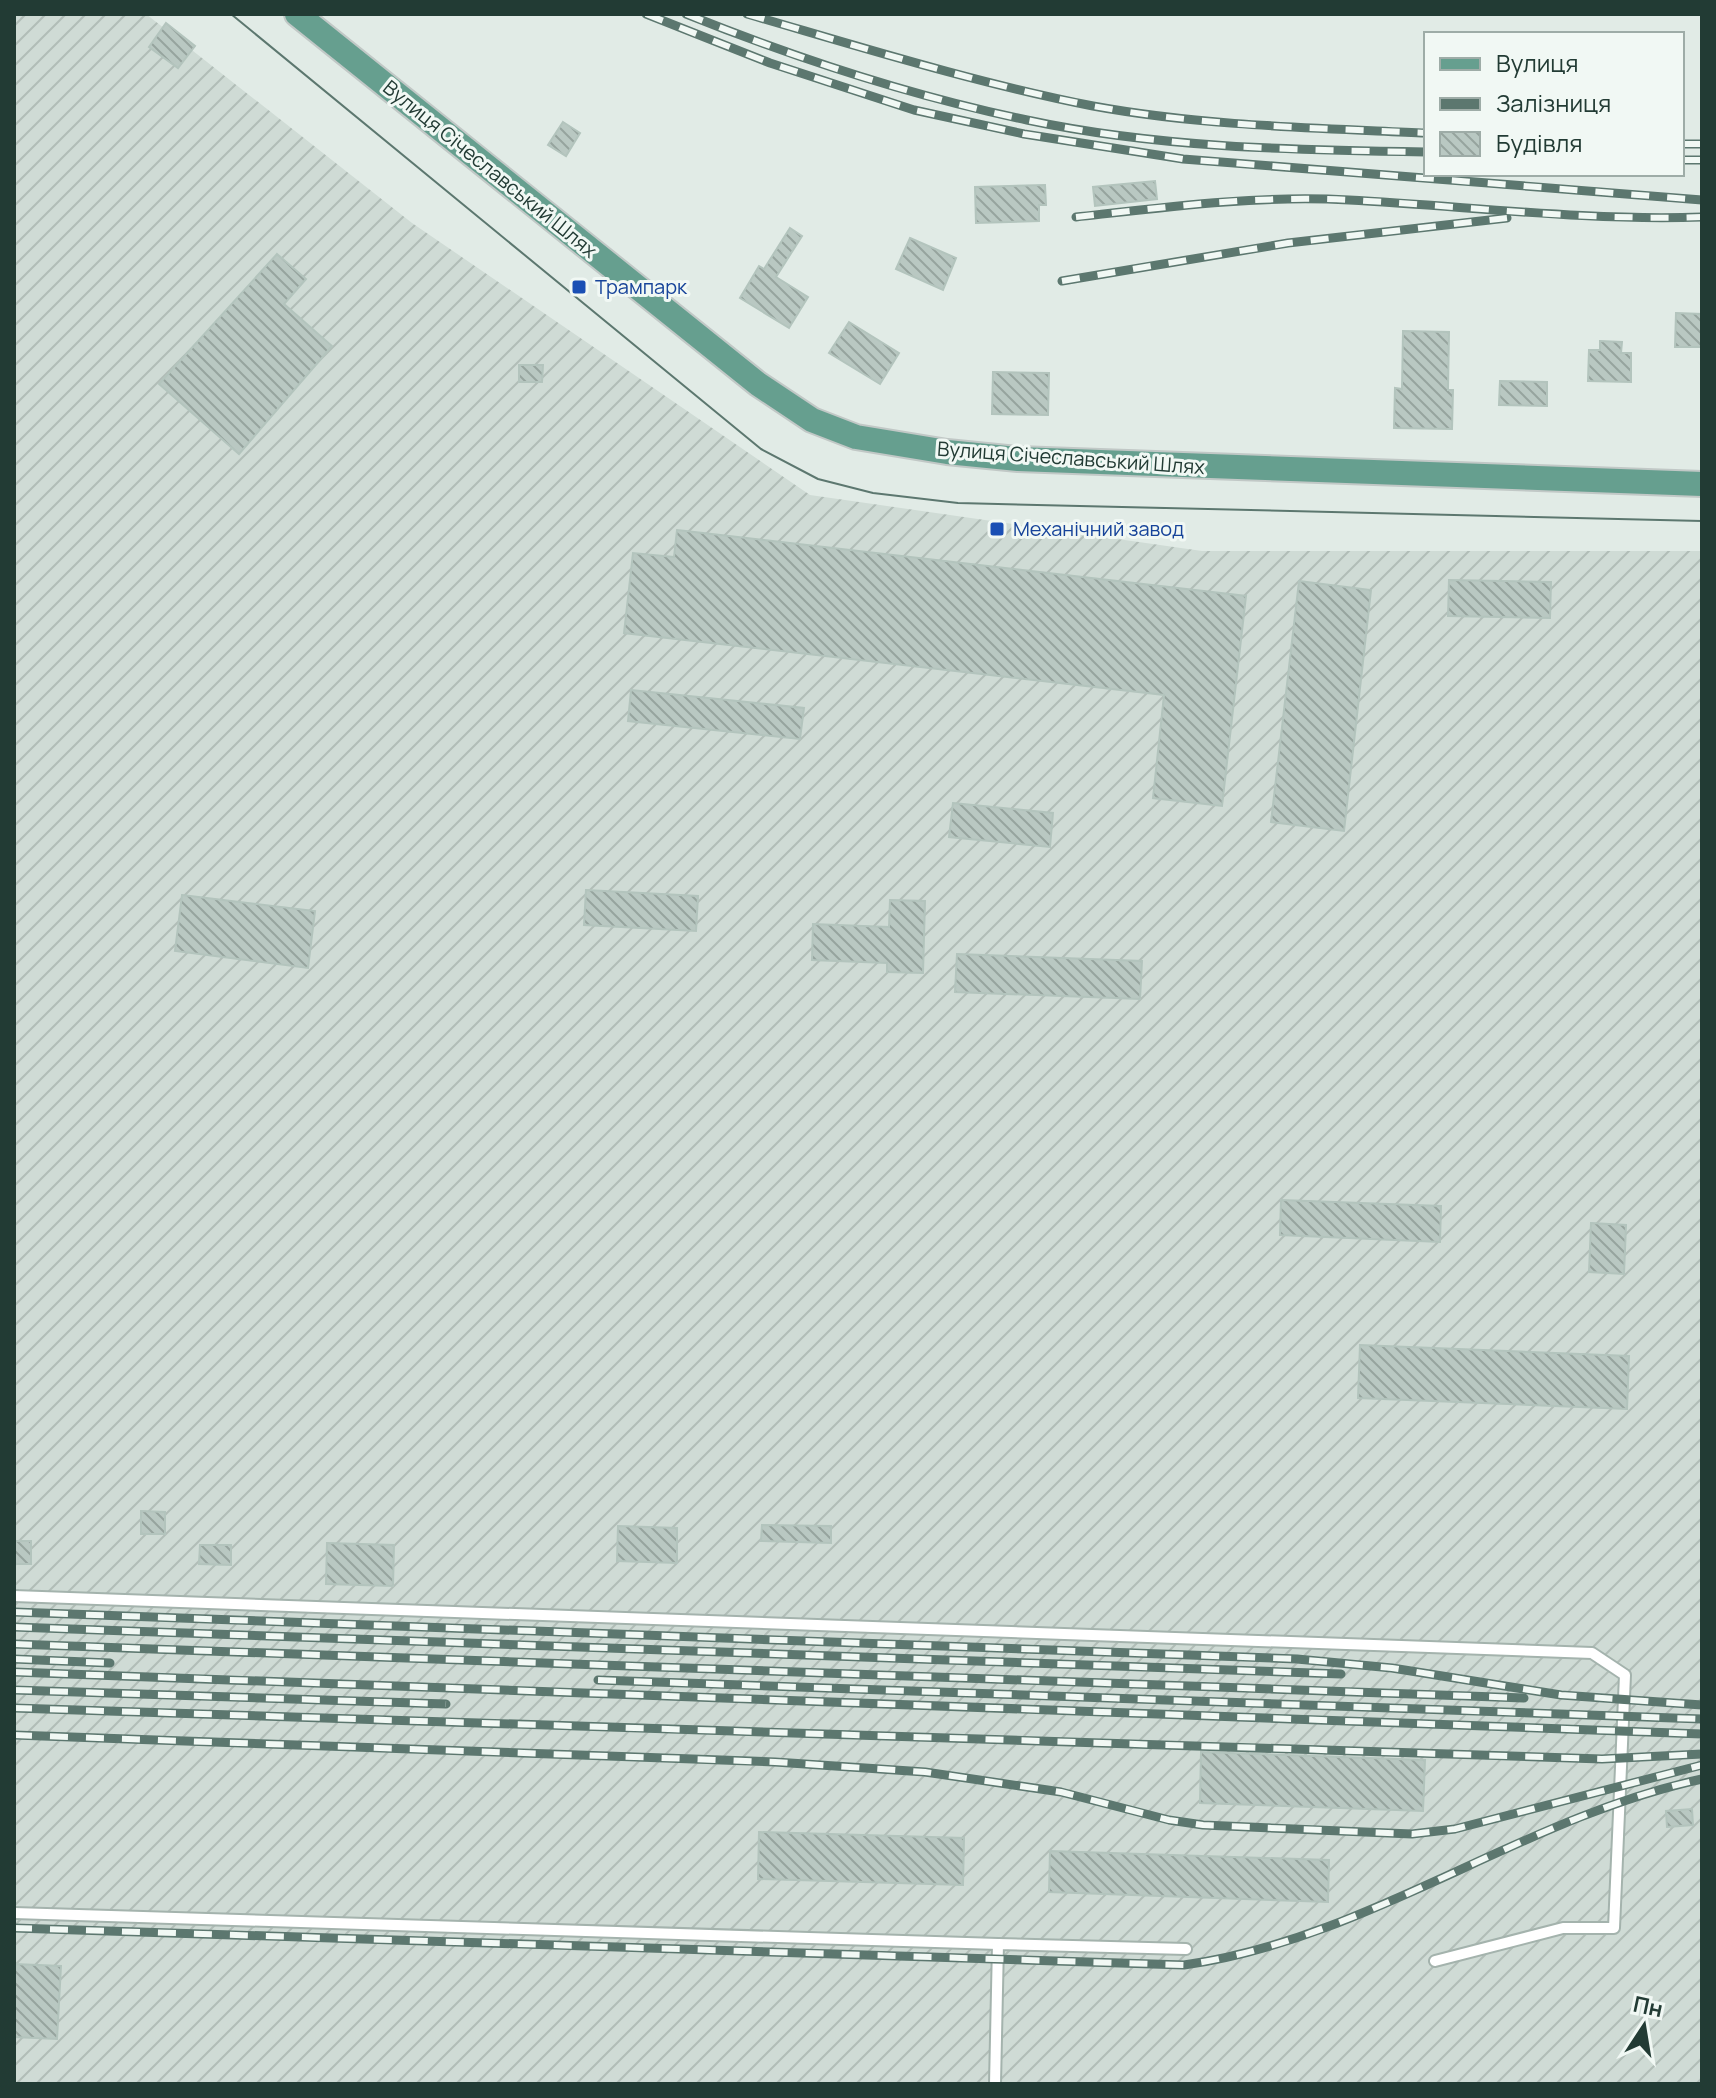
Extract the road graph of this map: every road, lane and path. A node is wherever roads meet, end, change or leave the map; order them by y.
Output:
1 (297, 14) edge
2 (1702, 484) edge
3 (14, 1596) edge
4 (14, 1913) edge
5 (998, 1944) junction
6 (1186, 1949) dead end
7 (1435, 1961) dead end
8 (995, 2084) edge

1 - 2 main road, Вулиця Січеславський Шлях
3 - 7 lane
4 - 5 lane
5 - 6 lane
5 - 8 lane

